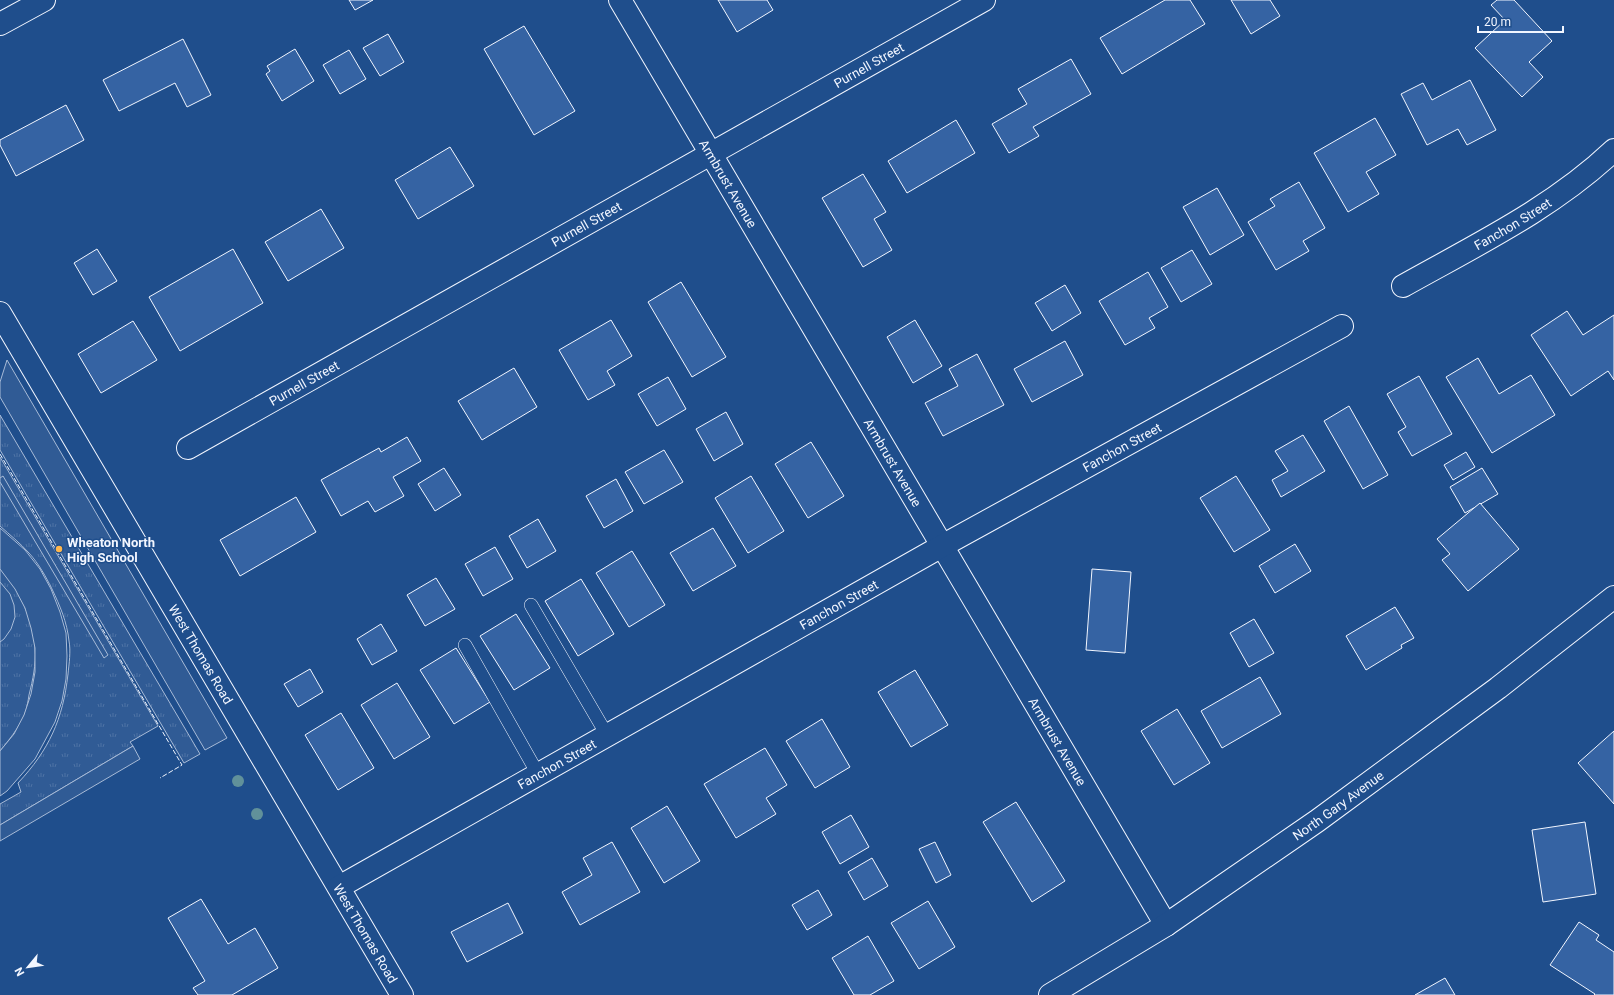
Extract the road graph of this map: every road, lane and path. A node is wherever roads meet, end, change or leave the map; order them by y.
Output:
1 (44, 0) edge
2 (620, 0) edge
3 (984, 0) edge
4 (0, 24) edge
5 (1614, 150) edge
6 (711, 154) junction
7 (1403, 286) dead end
8 (0, 313) edge
9 (1342, 326) dead end
10 (188, 448) dead end
11 (942, 546) junction
12 (1614, 597) edge
13 (530, 606) dead end
14 (465, 645) dead end
15 (607, 735) junction
16 (538, 774) junction
17 (339, 887) junction
18 (1166, 925) junction
19 (402, 995) edge
20 (1050, 995) edge

1 - 4 street
2 - 6 street, Armbrust Avenue
3 - 6 street, Purnell Street
5 - 7 street, Fanchon Street
6 - 10 street, Purnell Street
6 - 11 street, Armbrust Avenue
8 - 17 street, West Thomas Road
9 - 11 street, Fanchon Street
11 - 15 street, Fanchon Street
11 - 18 street, Armbrust Avenue
12 - 18 street, North Gary Avenue
13 - 15 lane
14 - 16 lane
15 - 16 street, Fanchon Street
16 - 17 street, Fanchon Street
17 - 19 street, West Thomas Road
18 - 20 street, North Gary Avenue

